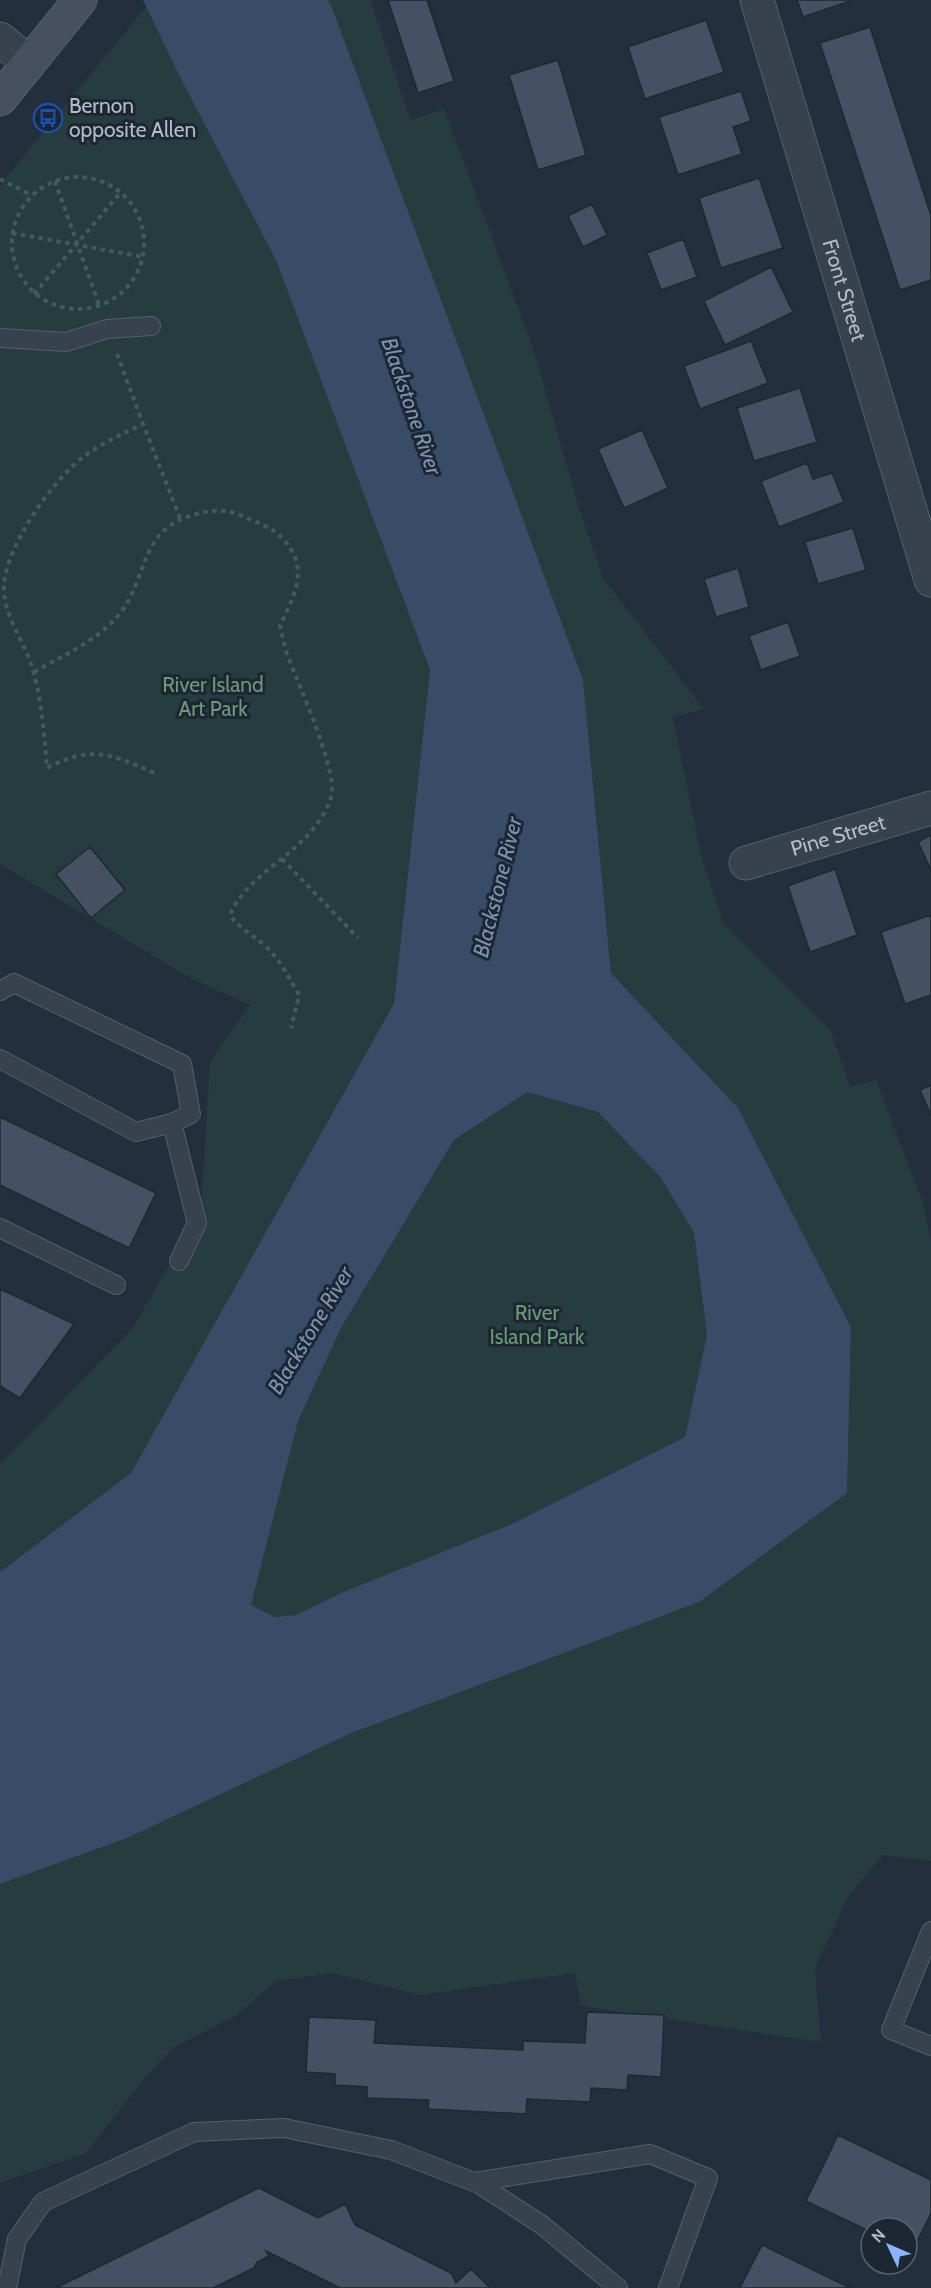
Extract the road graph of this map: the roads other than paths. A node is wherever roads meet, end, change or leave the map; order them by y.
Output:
1 (80, 0) edge
2 (757, 0) edge
3 (0, 39) edge
4 (29, 63) junction
5 (0, 99) edge
6 (151, 326) dead end
7 (0, 338) edge
8 (931, 580) edge
9 (931, 808) edge
10 (746, 863) dead end
11 (0, 991) edge
12 (0, 1059) edge
13 (172, 1123) junction
14 (0, 1228) edge
15 (179, 1261) dead end
16 (116, 1285) dead end
17 (931, 1931) edge
18 (931, 2046) edge
19 (474, 2182) junction
20 (7, 2288) edge
21 (618, 2288) edge
22 (668, 2288) edge

1 - 4 main road
2 - 8 street, Front Street
3 - 4 street
4 - 5 main road
6 - 7 lane
9 - 10 street, Pine Street
11 - 13 lane
12 - 13 lane
13 - 15 lane
14 - 16 lane
17 - 18 lane
19 - 20 lane
19 - 21 lane
19 - 22 lane

